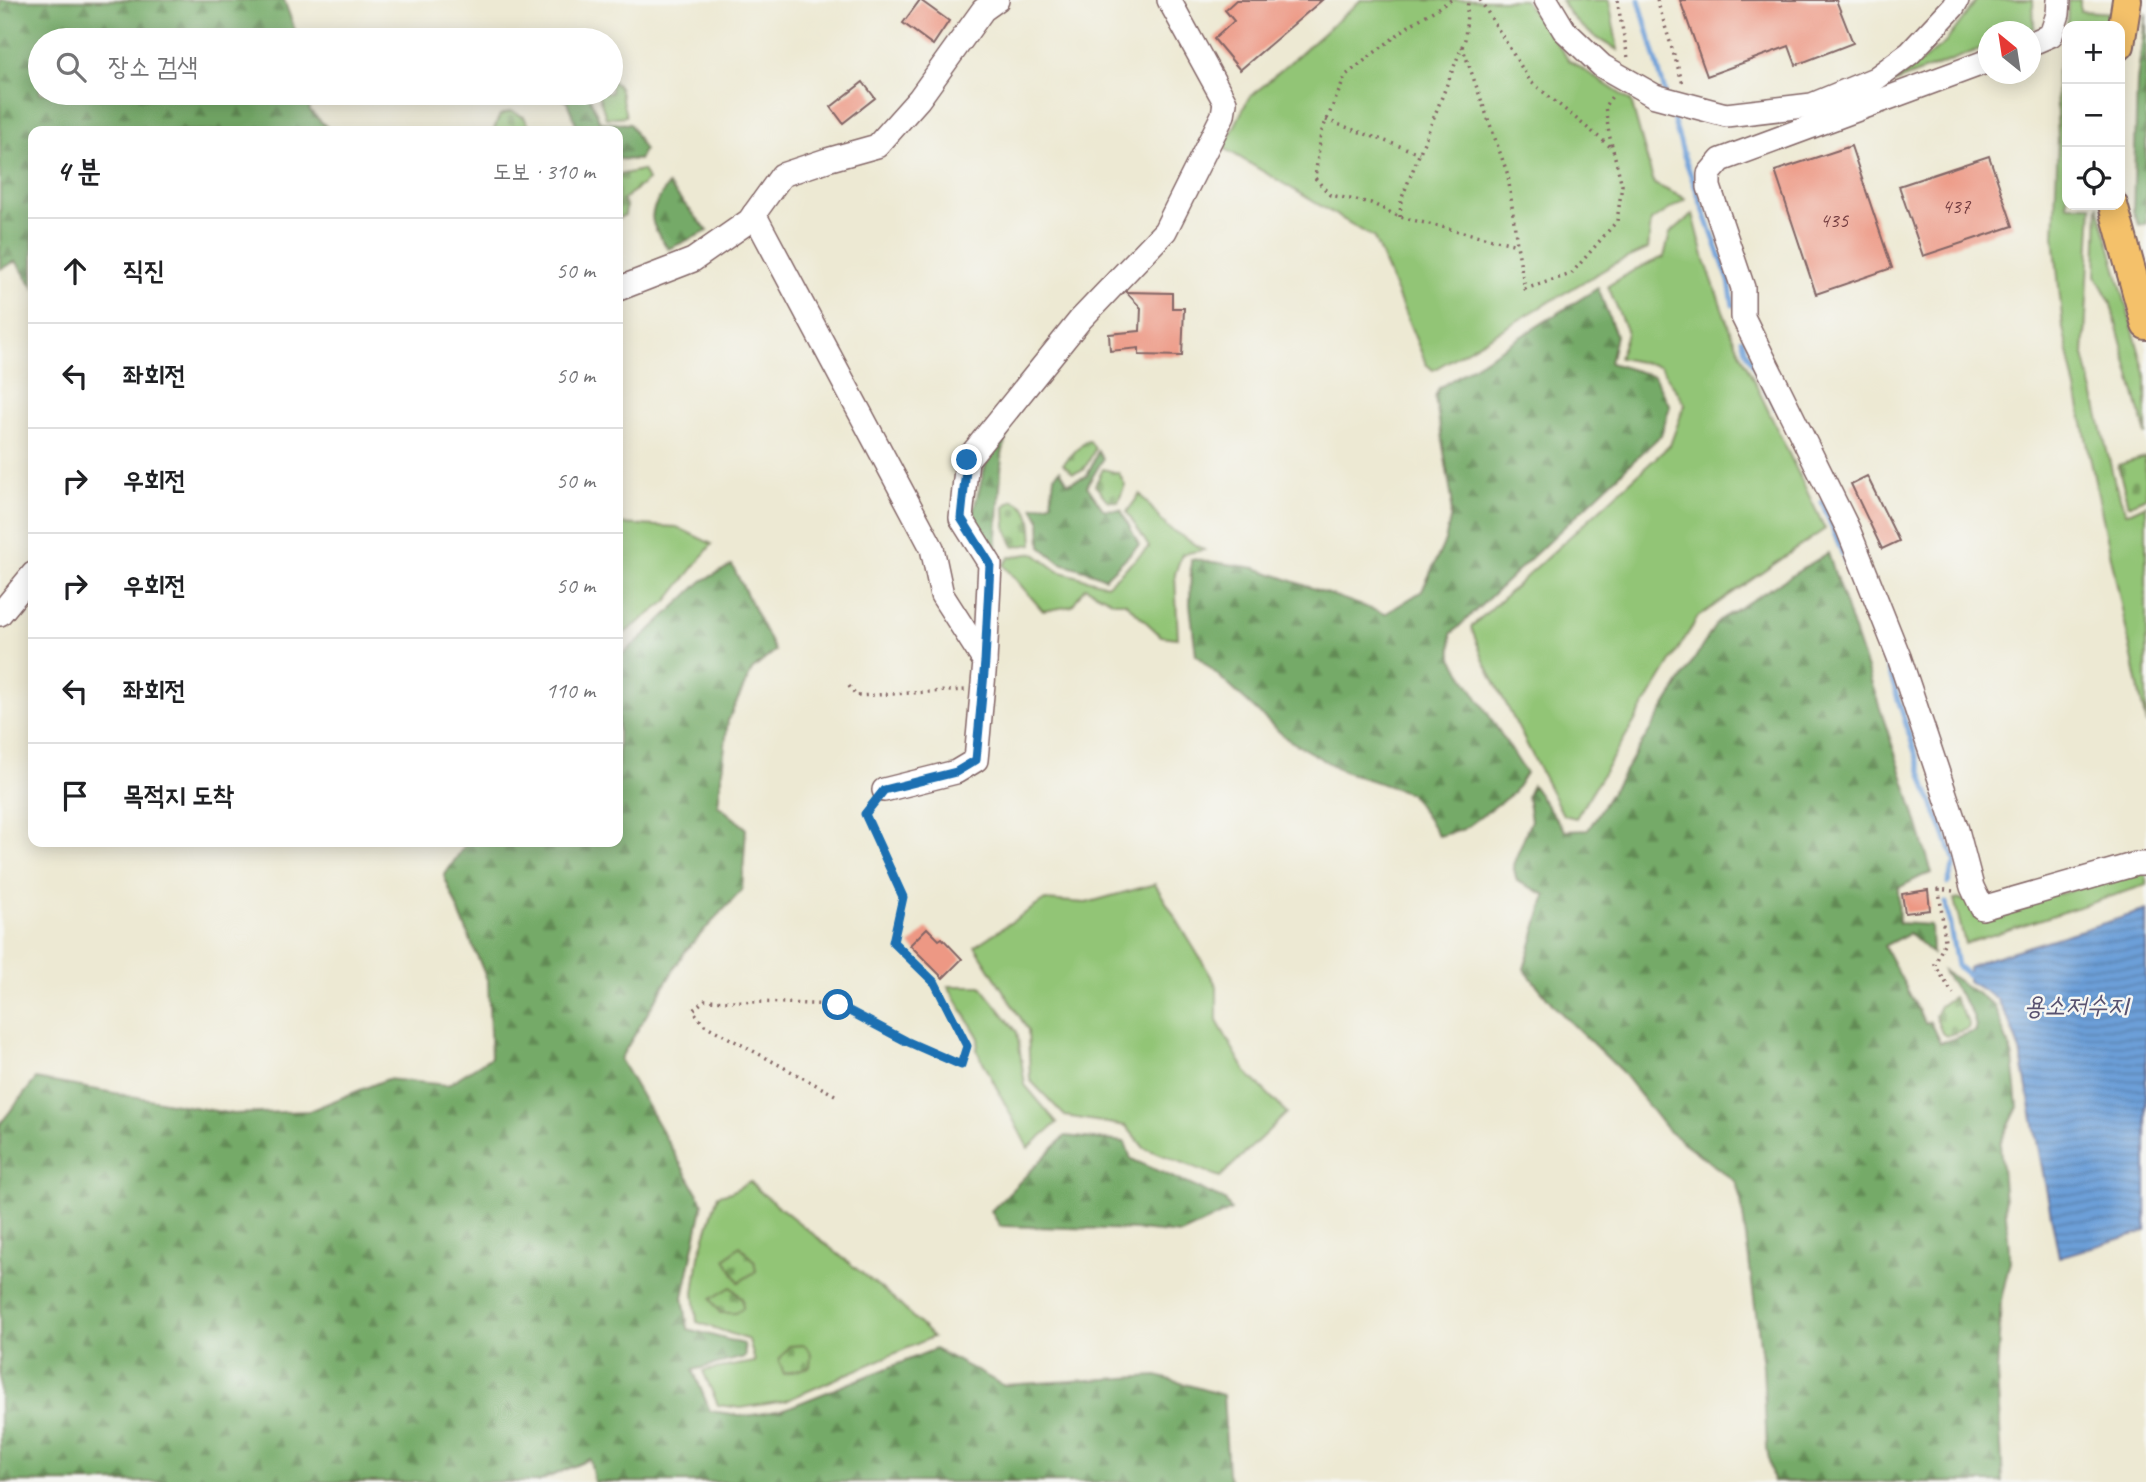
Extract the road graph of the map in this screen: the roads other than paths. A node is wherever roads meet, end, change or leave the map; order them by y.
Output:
1 (998, 0) edge
2 (1170, 0) edge
3 (1546, 0) edge
4 (1957, 0) edge
5 (2059, 0) edge
6 (2127, 0) edge
7 (2124, 21) edge
8 (2041, 40) edge
9 (1978, 65) edge
10 (2114, 210) edge
11 (754, 214) junction
12 (623, 287) edge
13 (2146, 325) edge
14 (965, 524) junction
15 (932, 548) junction
16 (28, 580) edge
17 (0, 614) edge
18 (985, 662) junction
19 (884, 790) road end
20 (2146, 864) edge

1 - 11 street
2 - 14 street
3 - 4 street
5 - 8 street
6 - 7 main road
9 - 20 street
10 - 13 main road
11 - 12 street
11 - 15 street
14 - 15 street
14 - 18 street
15 - 18 street
16 - 17 street
18 - 19 street

